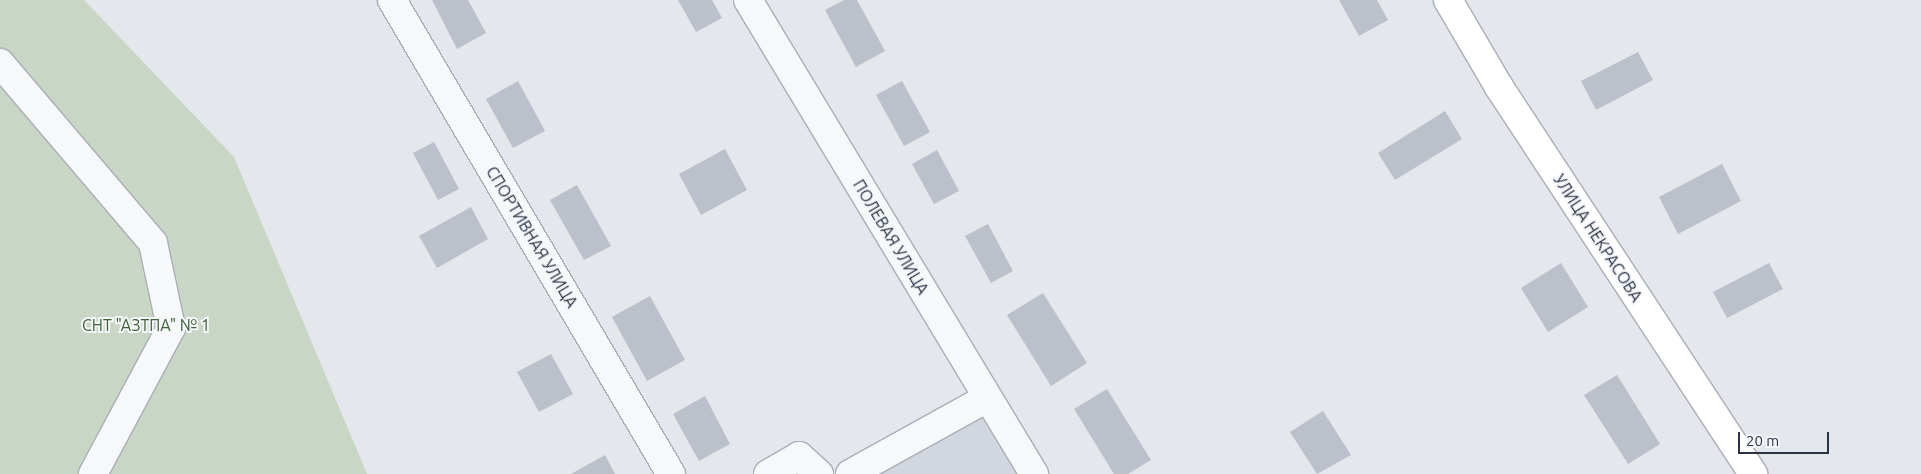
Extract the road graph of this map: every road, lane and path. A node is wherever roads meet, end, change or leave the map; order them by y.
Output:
1 (392, 0) edge
2 (748, 0) edge
3 (1448, 0) edge
4 (0, 63) edge
5 (988, 398) junction
6 (93, 474) edge
7 (671, 474) edge
8 (768, 474) edge
9 (819, 474) edge
10 (850, 474) edge
11 (1034, 474) edge
12 (1752, 474) edge

1 - 7 street, СПОРТИВНАЯ УЛИЦА
2 - 5 street, ПОЛЕВАЯ УЛИЦА
3 - 12 main road, УЛИЦА НЕКРАСОВА
4 - 6 street
5 - 10 street
5 - 11 street, ПОЛЕВАЯ УЛИЦА
8 - 9 street

